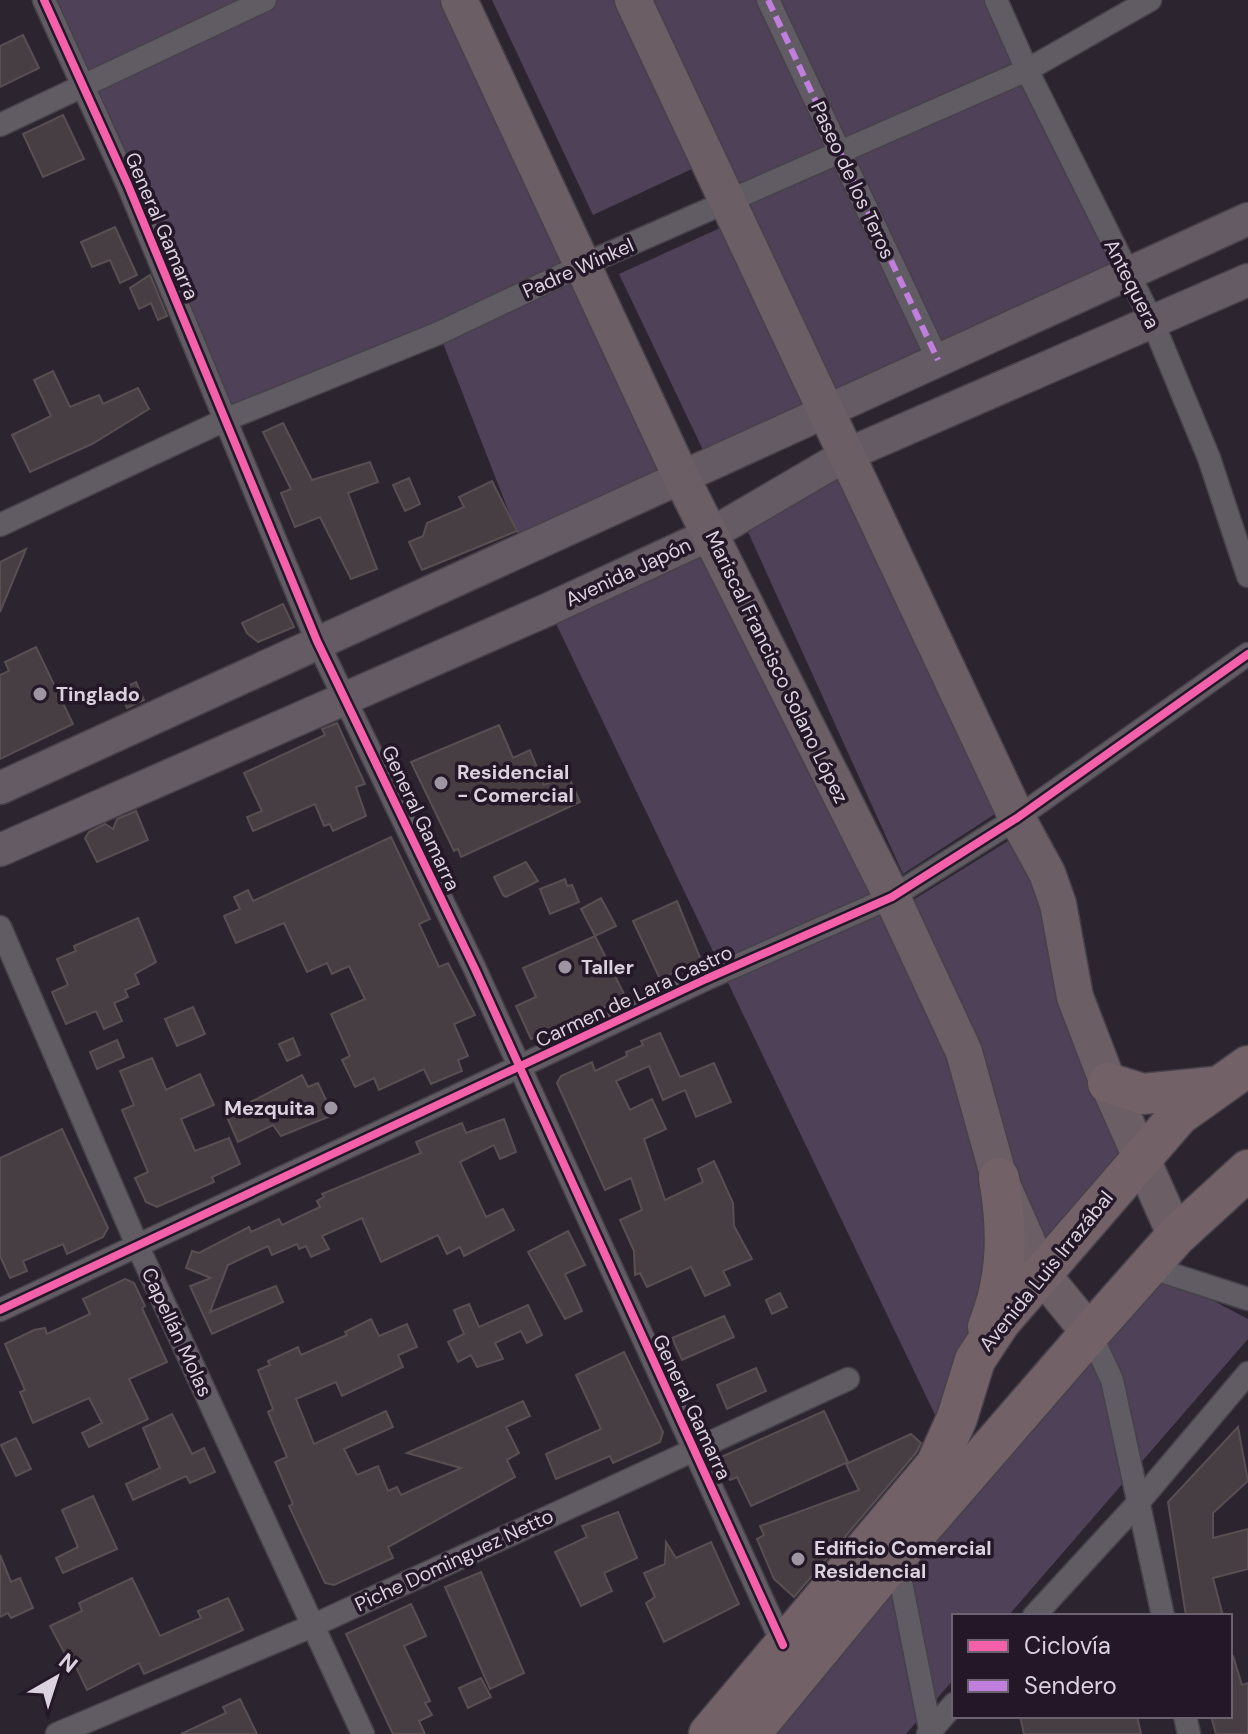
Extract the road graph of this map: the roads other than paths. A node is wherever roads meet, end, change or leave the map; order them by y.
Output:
1 (44, 0) edge
2 (265, 0) edge
3 (459, 0) edge
4 (633, 0) edge
5 (768, 0) edge
6 (996, 0) edge
7 (1150, 0) edge
8 (1027, 70) junction
9 (84, 87) junction
10 (0, 125) edge
11 (840, 152) junction
12 (729, 203) junction
13 (1248, 219) edge
14 (585, 264) junction
15 (1126, 275) junction
16 (1248, 280) edge
17 (1153, 323) junction
18 (938, 360) junction
19 (824, 410) junction
20 (227, 419) junction
21 (846, 455) junction
22 (682, 479) junction
23 (0, 525) edge
24 (711, 534) junction
25 (1248, 576) edge
26 (317, 641) junction
27 (1248, 654) edge
28 (347, 699) junction
29 (0, 788) edge
30 (1017, 818) junction
31 (0, 850) edge
32 (892, 897) junction
33 (0, 927) edge
34 (1248, 1066) edge
35 (518, 1067) junction
36 (1108, 1083) junction
37 (1213, 1087) junction
38 (1140, 1156) junction
39 (1248, 1170) edge
40 (999, 1178) junction
41 (1176, 1236) junction
42 (138, 1247) junction
43 (1149, 1267) junction
44 (1041, 1273) junction
45 (1248, 1299) edge
46 (0, 1310) edge
47 (1090, 1333) junction
48 (975, 1360) junction
49 (1248, 1373) edge
50 (848, 1379) dead end
51 (693, 1449) junction
52 (1138, 1503) junction
53 (896, 1557) junction
54 (1036, 1614) edge
55 (1163, 1614) edge
56 (312, 1626) junction
57 (783, 1645) junction
58 (952, 1706) edge
59 (930, 1733) edge
60 (57, 1734) edge
61 (363, 1734) edge
62 (709, 1734) edge
63 (750, 1734) edge

1 - 9 street, General Gamarra
2 - 9 street
3 - 14 main road, Mariscal Francisco Solano López
4 - 12 main road
5 - 11 street, Paseo de los Teros
6 - 8 street, Antequera
7 - 8 street, Padre Winkel
8 - 11 street, Padre Winkel
8 - 15 street, Antequera
9 - 10 street
9 - 20 street, General Gamarra
11 - 12 street, Padre Winkel
11 - 18 street, Paseo de los Teros
12 - 14 street, Padre Winkel
12 - 19 main road
13 - 15 main road
14 - 20 street, Padre Winkel
14 - 22 main road, Mariscal Francisco Solano López
15 - 17 street, Antequera
15 - 18 main road
16 - 17 main road, Avenida Japón
17 - 21 main road, Avenida Japón
17 - 25 street, Antequera
18 - 19 main road
19 - 21 main road
19 - 22 main road
20 - 23 street, Padre Winkel
20 - 26 street, General Gamarra
21 - 24 main road, Avenida Japón
21 - 30 main road
22 - 24 main road, Mariscal Francisco Solano López
22 - 26 main road
24 - 28 main road, Avenida Japón
24 - 32 main road, Mariscal Francisco Solano López
26 - 28 street, General Gamarra
26 - 29 main road
27 - 30 street, Carmen de Lara Castro
28 - 31 main road, Avenida Japón
28 - 35 street, General Gamarra
30 - 32 street, Carmen de Lara Castro
30 - 36 main road
32 - 35 street, Carmen de Lara Castro
32 - 40 main road, Mariscal Francisco Solano López
33 - 42 street, Capellán Molas
34 - 37 highway, Avenida Luis Irrazábal
35 - 42 street, Carmen de Lara Castro
35 - 51 street, General Gamarra
36 - 37 highway
36 - 38 main road
37 - 38 highway, Avenida Luis Irrazábal
38 - 41 main road
38 - 44 highway, Avenida Luis Irrazábal
39 - 41 highway
40 - 44 main road, Mariscal Francisco Solano López
40 - 48 highway
41 - 43 highway
42 - 46 street, Carmen de Lara Castro
42 - 56 street, Capellán Molas
43 - 45 street
43 - 47 highway
44 - 47 main road, Mariscal Francisco Solano López
44 - 48 highway, Avenida Luis Irrazábal
47 - 52 street
47 - 53 highway
48 - 57 highway, Avenida Luis Irrazábal
49 - 52 street
50 - 51 street, Piche Dominguez Netto
51 - 56 street, Piche Dominguez Netto
51 - 57 street, General Gamarra
52 - 54 street
52 - 55 street
53 - 59 street
53 - 63 highway
56 - 60 street, Piche Dominguez Netto
56 - 61 street, Capellán Molas
57 - 62 highway, Avenida Luis Irrazábal
58 - 59 street

